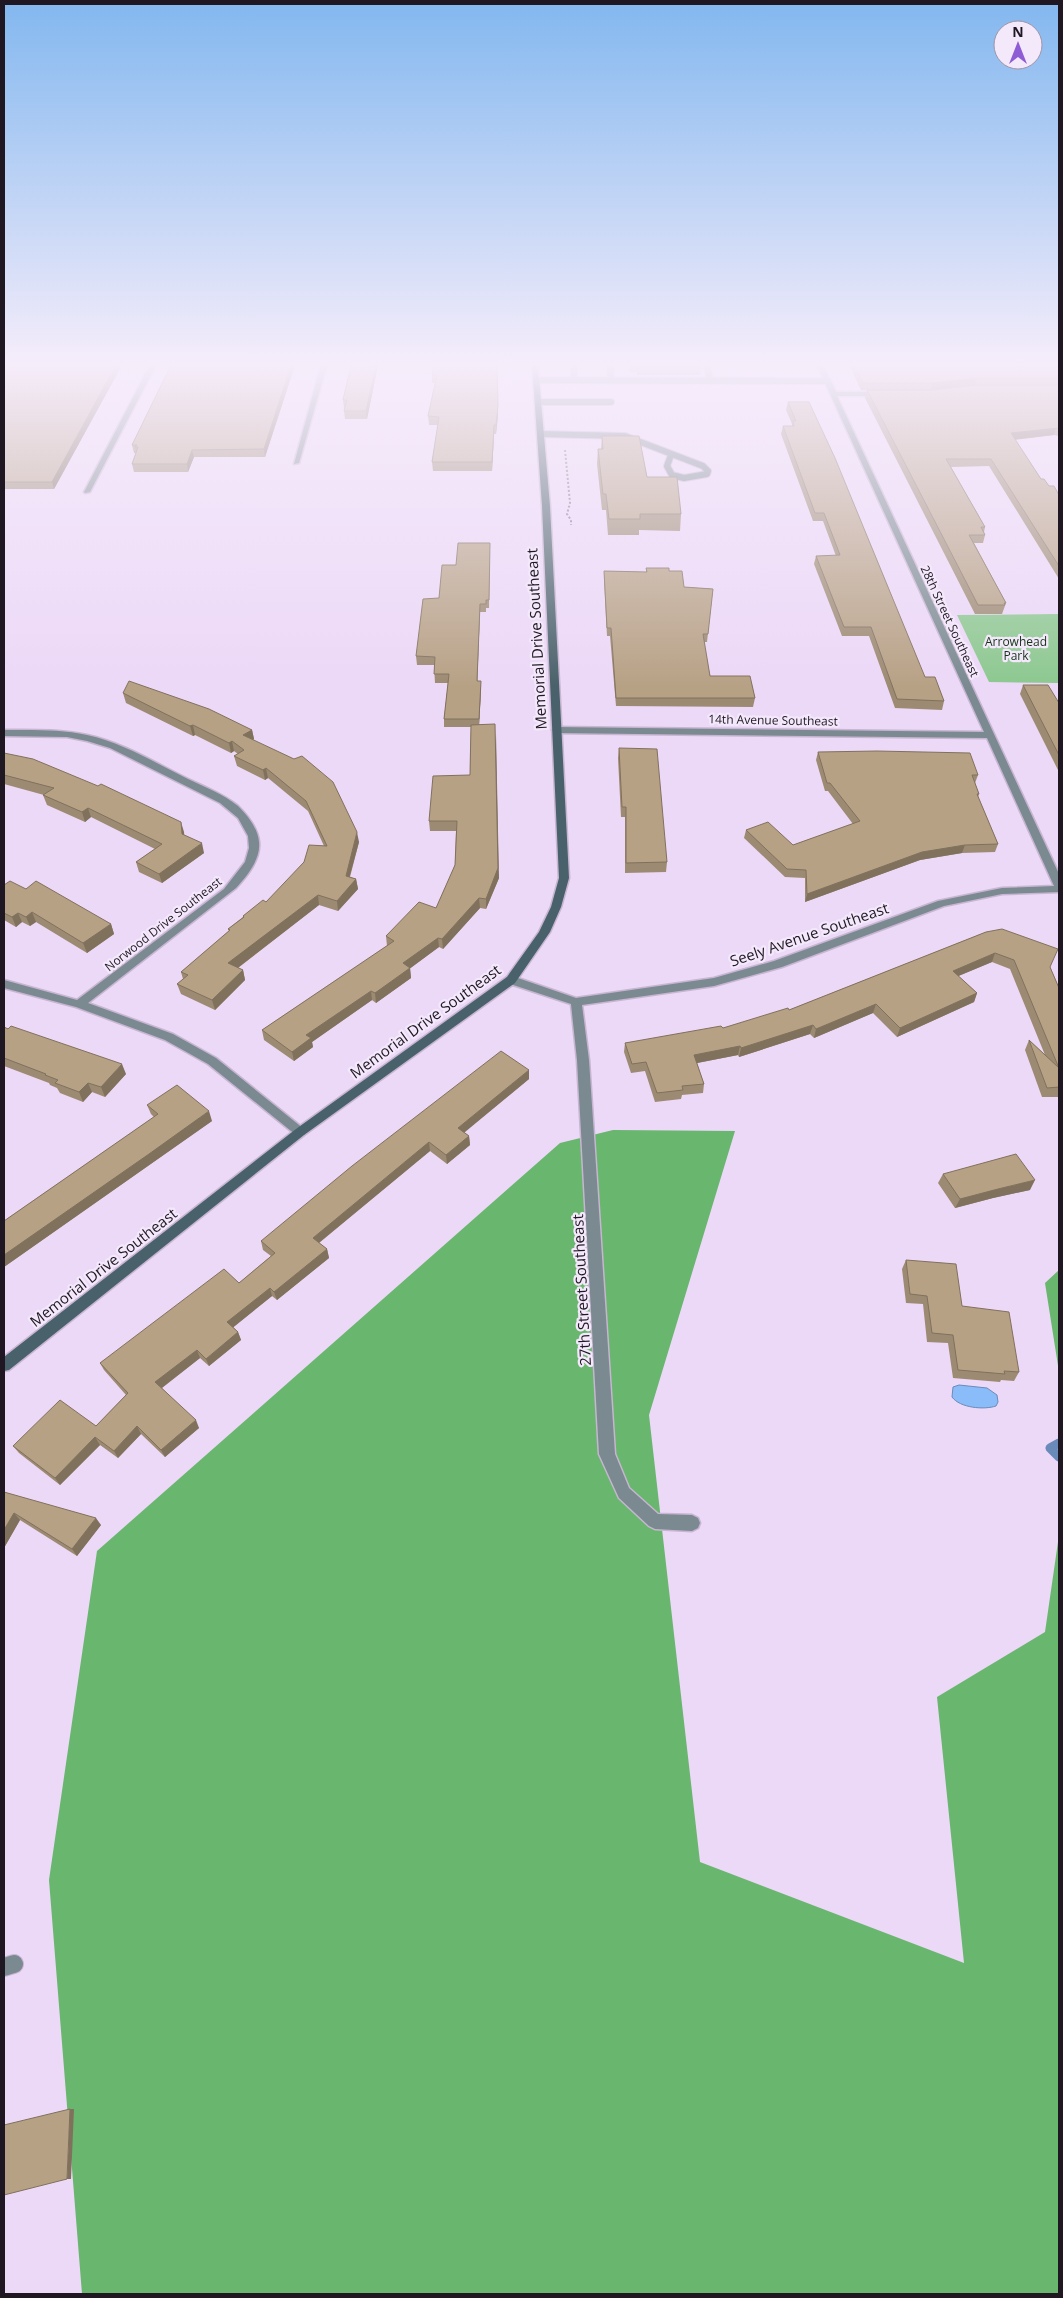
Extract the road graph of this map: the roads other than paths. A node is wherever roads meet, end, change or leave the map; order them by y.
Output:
1 (97, 472) edge
2 (542, 472) edge
3 (671, 472) edge
4 (708, 472) edge
5 (870, 472) edge
6 (87, 492) dead end
7 (556, 730) junction
8 (4, 733) edge
9 (990, 735) junction
10 (1059, 887) edge
11 (511, 980) junction
12 (4, 984) edge
13 (576, 1002) junction
14 (79, 1004) junction
15 (300, 1132) junction
16 (4, 1365) edge
17 (692, 1523) dead end

1 - 6 street
2 - 7 street, Memorial Drive Southeast
3 - 4 lane
5 - 9 street, 28th Street Southeast
7 - 9 street, 14th Avenue Southeast
7 - 11 street, Memorial Drive Southeast
8 - 14 street, Norwood Drive Southeast
9 - 10 street, 28th Street Southeast
10 - 13 street, Seely Avenue Southeast
11 - 13 street, Seely Avenue Southeast
11 - 15 street, Memorial Drive Southeast
12 - 14 street
13 - 17 street, 27th Street Southeast
14 - 15 street
15 - 16 street, Memorial Drive Southeast

